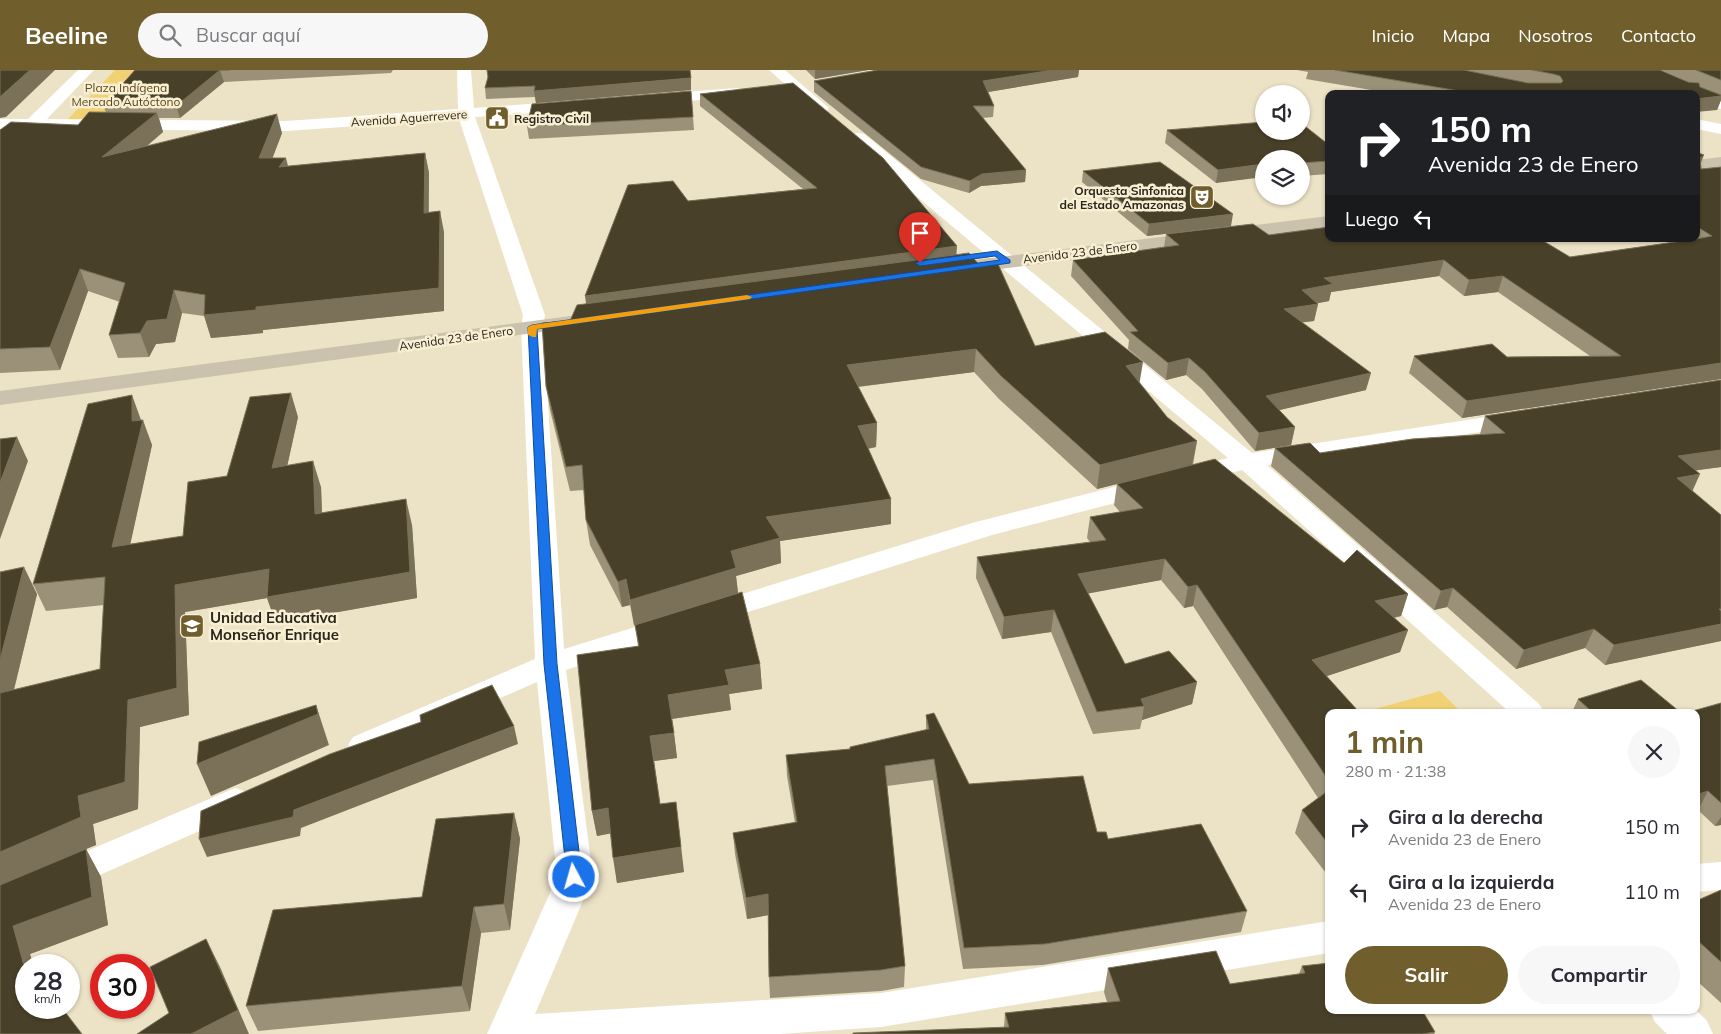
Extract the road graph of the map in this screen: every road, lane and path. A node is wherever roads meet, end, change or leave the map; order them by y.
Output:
1 (87, 70) edge
2 (464, 70) edge
3 (776, 70) edge
4 (1643, 70) edge
5 (1672, 70) edge
6 (816, 85) edge
7 (798, 88) junction
8 (778, 90) edge
9 (1689, 90) edge
10 (1721, 91) edge
11 (749, 92) edge
12 (1700, 95) edge
13 (642, 101) edge
14 (1721, 104) edge
15 (583, 105) edge
16 (466, 115) junction
17 (34, 123) junction
18 (0, 124) edge
19 (1700, 125) edge
20 (1721, 129) edge
21 (0, 144) edge
22 (1721, 162) edge
23 (1700, 165) edge
24 (1721, 174) edge
25 (1700, 177) edge
26 (1325, 213) edge
27 (1325, 222) edge
28 (1002, 257) junction
29 (928, 267) edge
30 (597, 313) edge
31 (533, 321) junction
32 (0, 386) edge
33 (0, 398) edge
34 (1543, 415) edge
35 (1247, 461) junction
36 (550, 664) junction
37 (1525, 709) edge
38 (334, 758) edge
39 (262, 790) edge
40 (0, 904) edge
41 (1325, 939) edge
42 (1673, 1014) edge
43 (1693, 1034) edge

1 - 17 street
2 - 16 street
3 - 7 street
4 - 9 street
5 - 10 street
6 - 7 street
7 - 8 street
7 - 28 street
11 - 13 street
12 - 14 street
15 - 16 street, Avenida Aguerrevere
16 - 17 street, Avenida Aguerrevere
16 - 31 street
17 - 18 street, Avenida Aguerrevere
17 - 21 street
19 - 20 street
22 - 23 main road
24 - 25 main road
26 - 28 main road, Avenida 23 de Enero
27 - 28 main road, Avenida 23 de Enero
28 - 29 main road, Avenida 23 de Enero
28 - 35 street
30 - 31 main road, Avenida 23 de Enero
31 - 32 main road, Avenida 23 de Enero
31 - 33 main road, Avenida 23 de Enero
31 - 36 street
34 - 35 street
35 - 36 street
35 - 37 street
36 - 38 street
36 - 41 street
39 - 40 street
42 - 43 street

